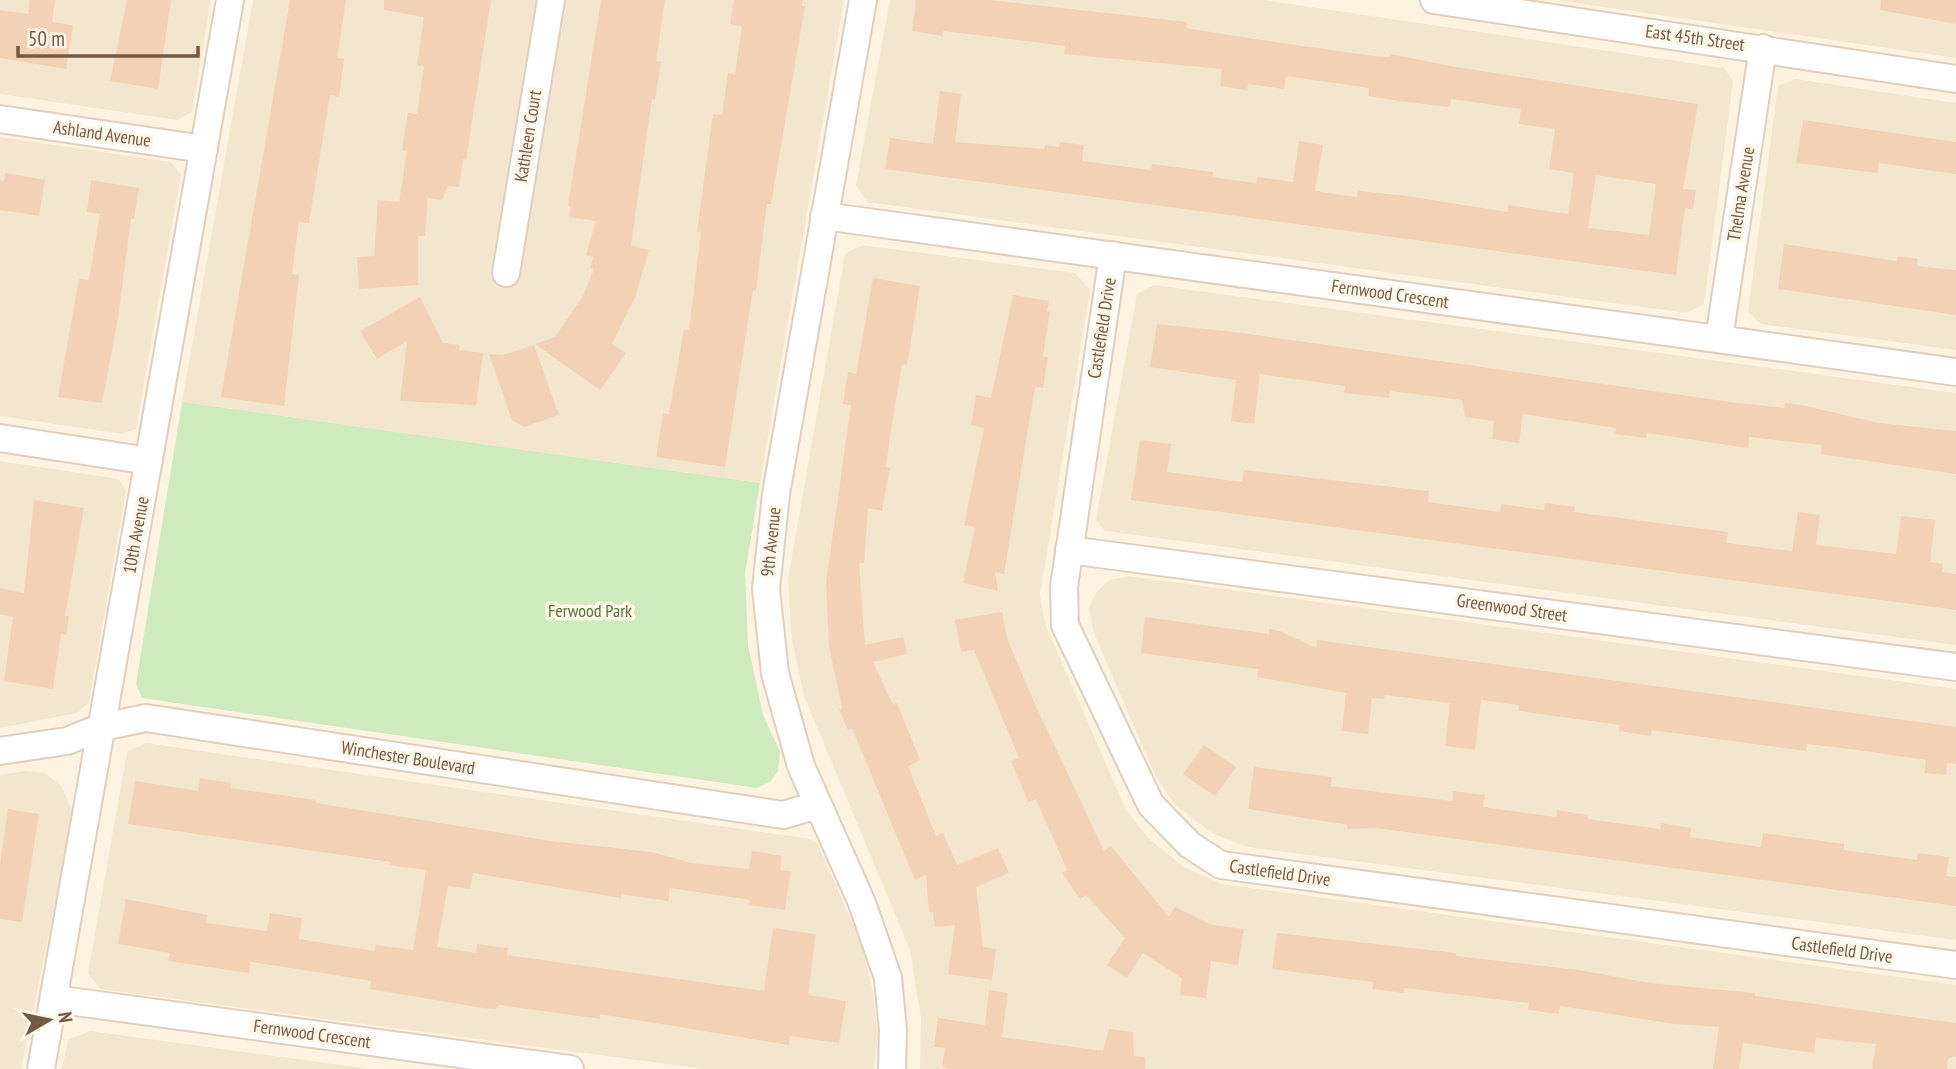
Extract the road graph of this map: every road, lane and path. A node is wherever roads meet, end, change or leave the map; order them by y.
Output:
1 (230, 0) edge
2 (551, 0) edge
3 (863, 0) edge
4 (1434, 0) edge
5 (1491, 4) edge
6 (1763, 48) junction
7 (1956, 79) edge
8 (0, 119) edge
9 (204, 149) junction
10 (824, 215) junction
11 (1113, 256) junction
12 (506, 272) dead end
13 (1718, 339) junction
14 (1956, 372) edge
15 (0, 438) edge
16 (149, 461) junction
17 (1069, 550) junction
18 (1956, 667) edge
19 (102, 727) junction
20 (0, 751) edge
21 (817, 805) junction
22 (1956, 965) edge
23 (54, 999) junction
24 (41, 1069) edge
25 (570, 1069) edge
26 (892, 1069) edge

1 - 9 street, 10th Avenue
2 - 12 street, Kathleen Court
3 - 10 street, 9th Avenue
4 - 5 street, East 45th Street
5 - 6 street, East 45th Street
6 - 7 street, East 45th Street
6 - 13 street, Thelma Avenue
8 - 9 street, Ashland Avenue
9 - 16 street, 10th Avenue
10 - 11 street, Fernwood Crescent
10 - 21 street, 9th Avenue
11 - 13 street, Fernwood Crescent
11 - 17 street, Castlefield Drive
13 - 14 street, Fernwood Crescent
15 - 16 street
16 - 19 street, 10th Avenue
17 - 18 street, Greenwood Street
17 - 22 street, Castlefield Drive
19 - 20 street, Winchester Boulevard
19 - 21 street, Winchester Boulevard
19 - 23 street, 10th Avenue
21 - 26 street, 9th Avenue
23 - 24 street, 10th Avenue
23 - 25 street, Fernwood Crescent

